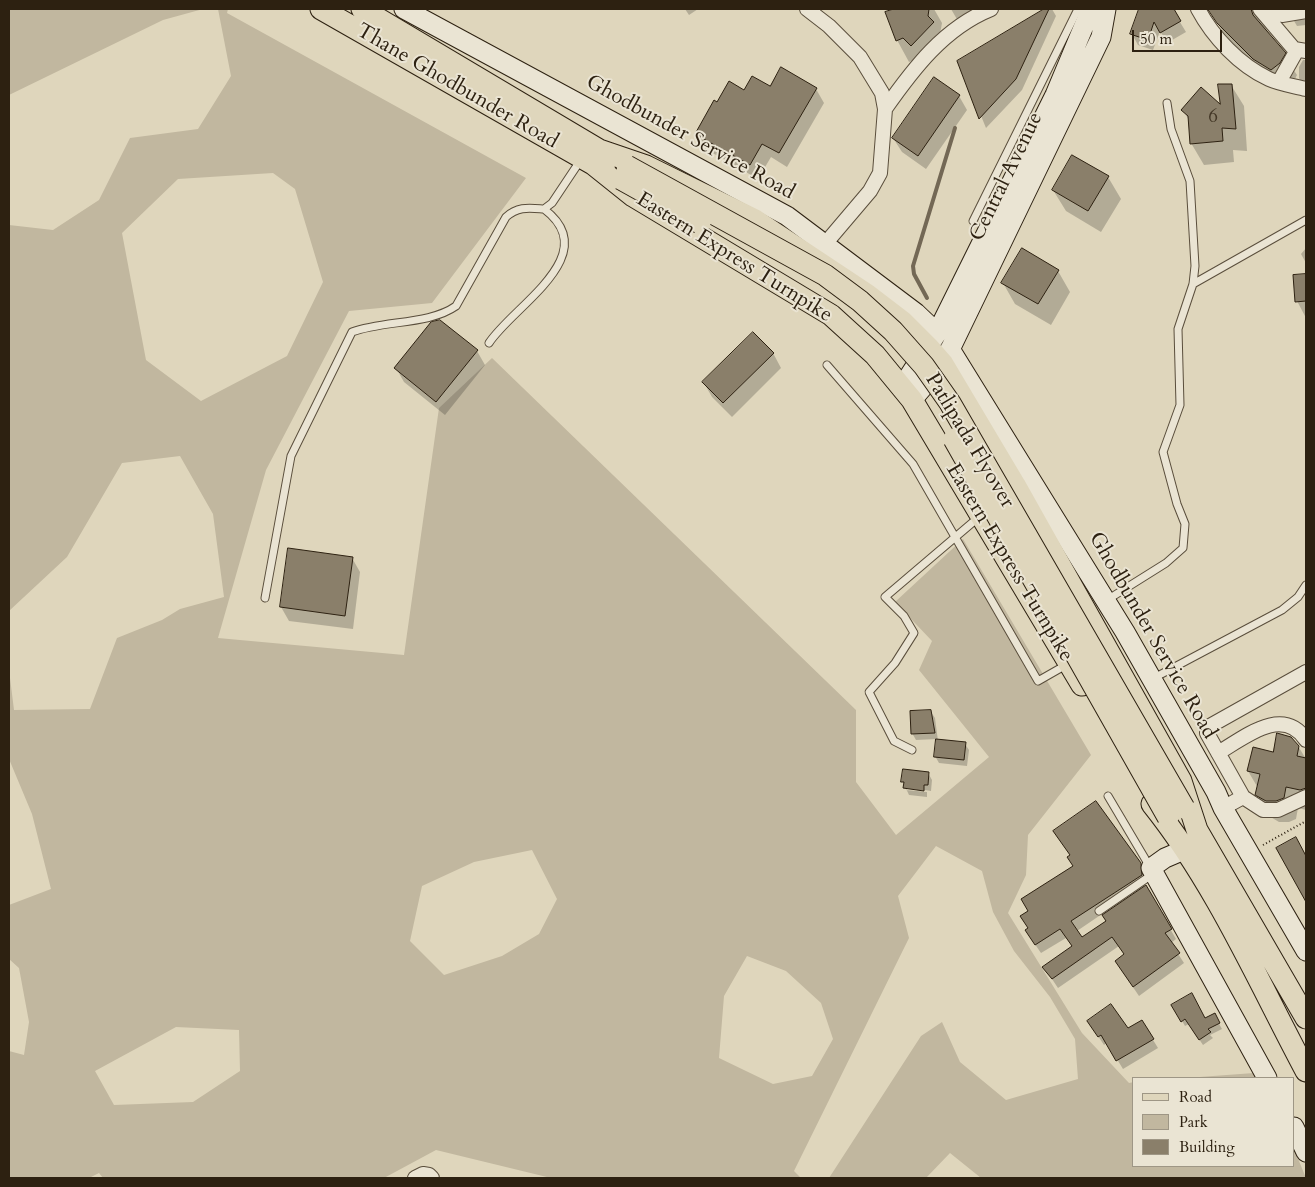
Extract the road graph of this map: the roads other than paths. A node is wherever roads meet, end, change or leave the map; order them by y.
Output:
1 (321, 9) edge
2 (362, 9) edge
3 (404, 9) edge
4 (807, 9) edge
5 (992, 9) edge
6 (1078, 9) edge
7 (1091, 9) edge
8 (1106, 9) edge
9 (1198, 9) edge
10 (1260, 9) edge
11 (1274, 9) edge
12 (1306, 10) edge
13 (1302, 50) edge
14 (1279, 82) junction
15 (1306, 89) edge
16 (1166, 103) dead end
17 (886, 109) junction
18 (591, 157) junction
19 (544, 209) junction
20 (1306, 220) edge
21 (974, 221) dead end
22 (825, 244) junction
23 (1193, 284) junction
24 (933, 340) junction
25 (489, 343) dead end
26 (946, 357) junction
27 (827, 365) dead end
28 (907, 394) junction
29 (981, 514) junction
30 (956, 536) junction
31 (1306, 585) edge
32 (265, 598) dead end
33 (1106, 600) junction
34 (1069, 663) junction
35 (1306, 672) edge
36 (1152, 679) junction
37 (1306, 740) edge
38 (912, 750) dead end
39 (1218, 753) junction
40 (1108, 796) dead end
41 (1243, 797) junction
42 (1306, 797) edge
43 (1223, 808) junction
44 (1188, 840) junction
45 (1152, 871) junction
46 (1100, 911) dead end
47 (1306, 951) edge
48 (1306, 1018) edge
49 (1306, 1071) edge
50 (1265, 1077) edge
51 (1295, 1129) edge
52 (1306, 1152) edge
53 (415, 1178) edge
54 (432, 1178) edge

1 - 18 main road, Thane Ghodbunder Road
2 - 18 main road, Thane Ghodbunder Road
3 - 22 street, Ghodbunder Service Road
4 - 17 street
5 - 17 street
6 - 21 lane
7 - 24 street, Central Avenue
8 - 26 street, Central Avenue
9 - 14 street
10 - 13 street
11 - 12 street
13 - 14 street
14 - 15 street
16 - 23 lane
17 - 22 street
18 - 19 lane
18 - 24 main road, Eastern Express Turnpike
18 - 28 main road, Eastern Express Turnpike
18 - 44 main road, Patlipada Flyover, bridge
19 - 25 lane
19 - 32 lane
20 - 23 lane
22 - 24 street, Ghodbunder Service Road
23 - 33 lane
24 - 26 main road, Eastern Express Turnpike
24 - 28 street, Central Avenue
26 - 28 street, Central Avenue
26 - 33 street, Ghodbunder Service Road
26 - 44 main road, Eastern Express Turnpike
27 - 30 lane
28 - 29 main road, Eastern Express Turnpike
29 - 30 lane
29 - 34 main road, Eastern Express Turnpike
30 - 34 lane
30 - 38 lane
31 - 36 lane
33 - 36 street, Ghodbunder Service Road
34 - 44 main road, Eastern Express Turnpike
35 - 39 street
36 - 43 street, Ghodbunder Service Road
37 - 39 street
39 - 41 street
40 - 45 lane
41 - 42 street
41 - 43 street
43 - 47 street, Ghodbunder Service Road
44 - 45 street
44 - 48 main road, Eastern Express Turnpike
44 - 49 main road, Eastern Express Turnpike
45 - 46 lane
45 - 50 street
51 - 52 street
53 - 54 street

